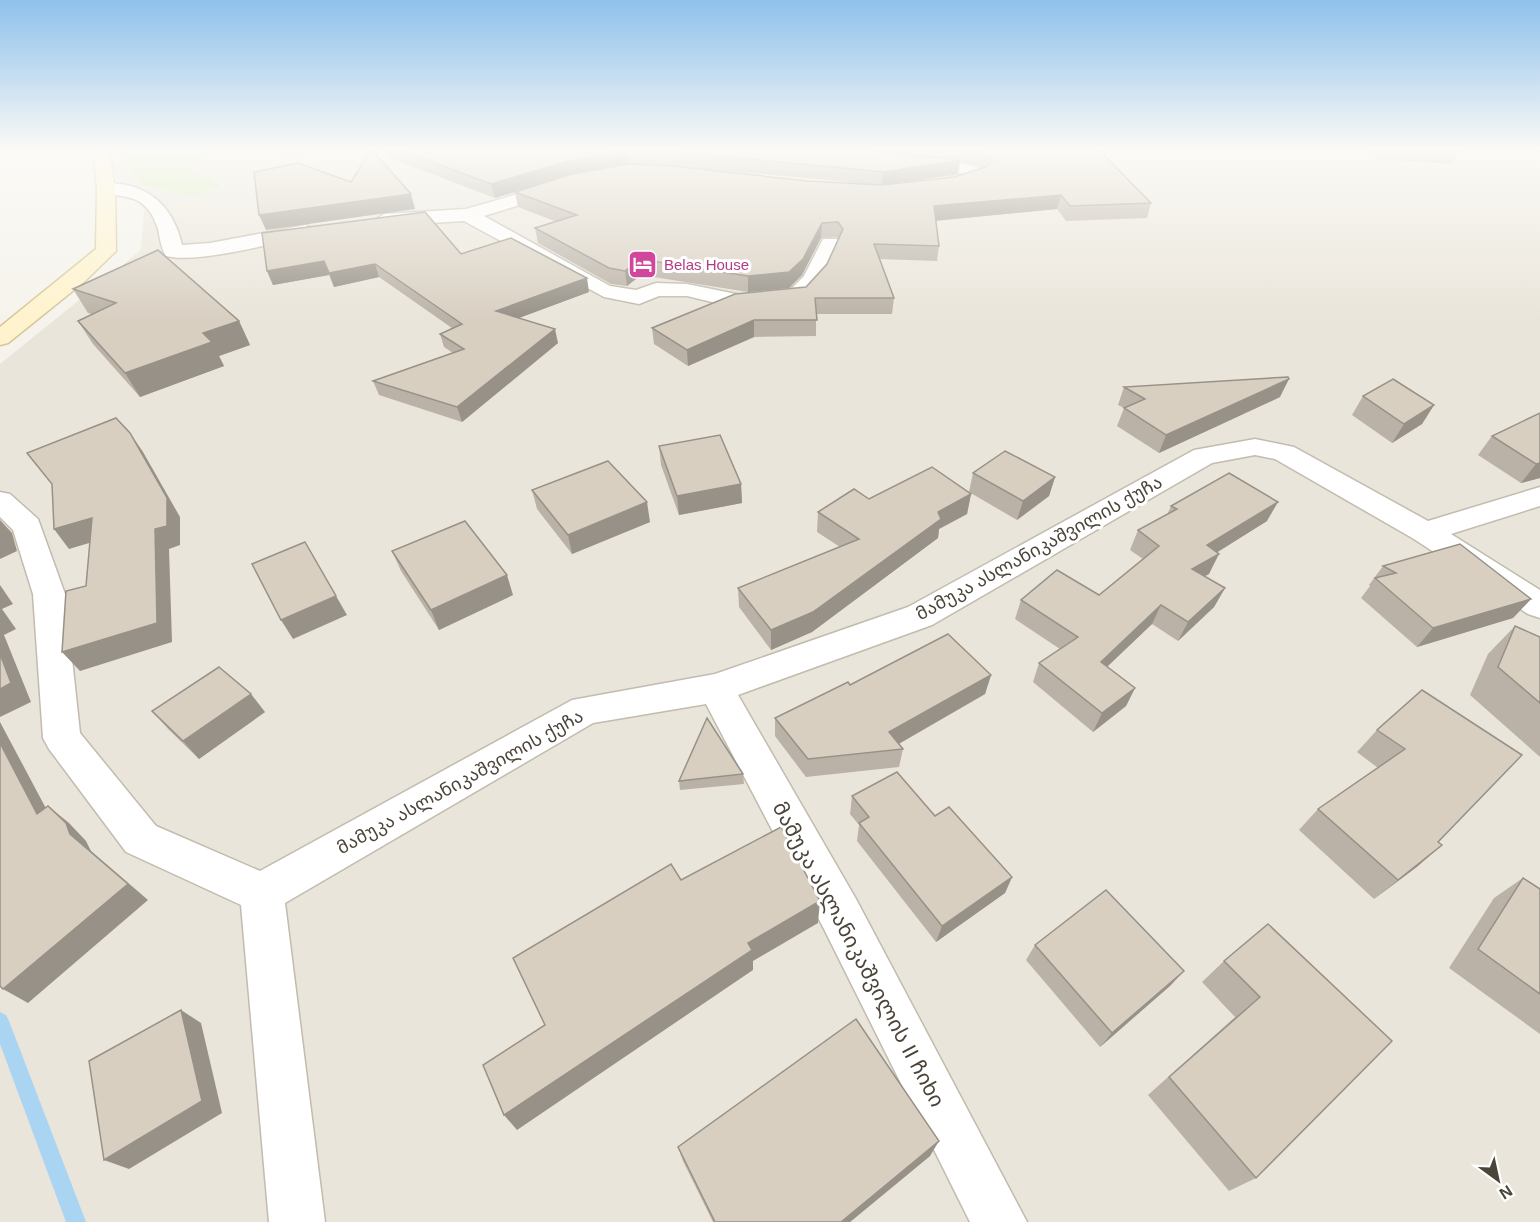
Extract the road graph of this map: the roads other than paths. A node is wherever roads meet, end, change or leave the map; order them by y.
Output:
1 (106, 206) edge
2 (153, 206) edge
3 (496, 206) edge
4 (467, 215) junction
5 (369, 222) edge
6 (325, 228) edge
7 (830, 243) dead end
8 (0, 338) edge
9 (1540, 496) edge
10 (0, 501) edge
11 (1425, 532) junction
12 (1540, 606) edge
13 (716, 688) junction
14 (262, 893) junction
15 (297, 1222) edge
16 (999, 1222) edge

1 - 8 main road
2 - 6 street
3 - 4 street
4 - 5 street
4 - 7 street
9 - 11 street
10 - 14 street
11 - 12 street, მამუკა ასლანიკაშვილის ქუჩა
11 - 13 street, მამუკა ასლანიკაშვილის ქუჩა
13 - 14 street, მამუკა ასლანიკაშვილის ქუჩა
13 - 16 street, მამუკა ასლანიკაშვილის II ჩიხი
14 - 15 street

